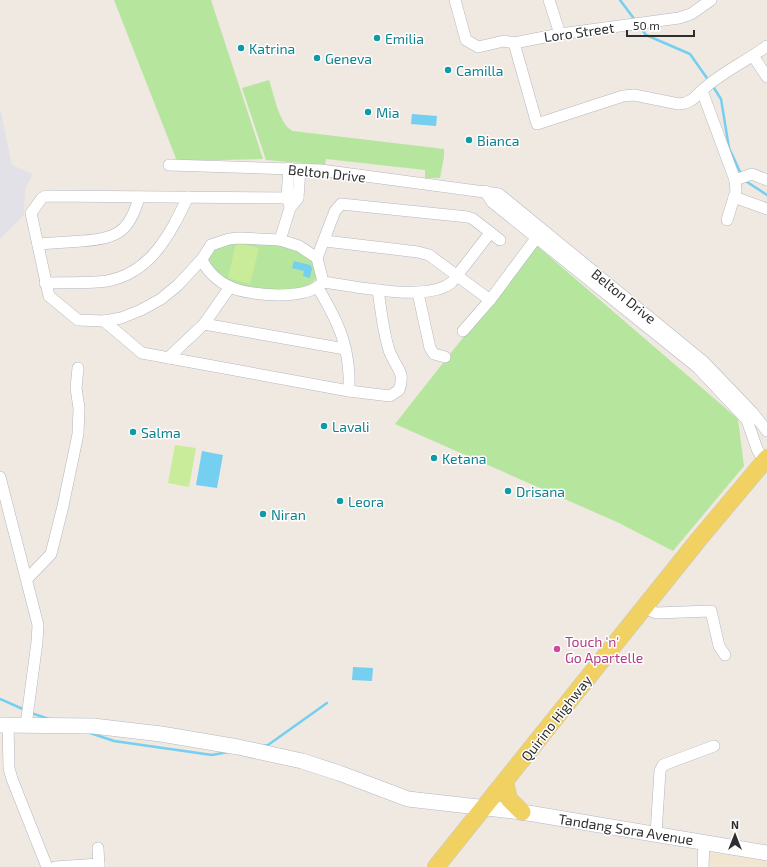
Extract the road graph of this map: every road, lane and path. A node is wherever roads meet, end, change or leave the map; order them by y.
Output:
1 (455, 0) edge
2 (549, 0) edge
3 (711, 0) edge
4 (560, 34) junction
5 (514, 43) junction
6 (767, 46) edge
7 (753, 56) junction
8 (767, 77) edge
9 (704, 89) junction
10 (169, 165) dead end
11 (289, 168) junction
12 (300, 169) junction
13 (735, 180) junction
14 (767, 180) edge
15 (485, 191) junction
16 (139, 197) junction
17 (188, 197) junction
18 (292, 197) junction
19 (734, 197) junction
20 (767, 209) edge
21 (727, 220) dead end
22 (490, 232) junction
23 (538, 237) junction
24 (280, 240) junction
25 (500, 240) dead end
26 (325, 241) junction
27 (38, 244) junction
28 (317, 258) junction
29 (202, 259) junction
30 (458, 276) junction
31 (46, 283) junction
32 (320, 285) junction
33 (230, 287) junction
34 (378, 290) junction
35 (418, 293) junction
36 (490, 300) junction
37 (104, 321) junction
38 (204, 324) junction
39 (463, 331) dead end
40 (681, 348) junction
41 (345, 349) junction
42 (445, 356) dead end
43 (168, 358) junction
44 (78, 368) dead end
45 (349, 390) junction
46 (750, 417) junction
47 (765, 430) edge
48 (753, 436) junction
49 (766, 459) edge
50 (0, 477) edge
51 (2, 492) edge
52 (27, 579) junction
53 (644, 608) junction
54 (725, 655) dead end
55 (4, 725) edge
56 (26, 725) junction
57 (714, 746) dead end
58 (505, 782) junction
59 (486, 807) junction
60 (522, 812) junction
61 (656, 834) junction
62 (704, 842) junction
63 (98, 848) dead end
64 (767, 853) edge
65 (99, 865) edge
66 (47, 867) edge
67 (55, 867) edge
68 (436, 867) edge
69 (703, 867) edge

1 - 5 street, Loro Street
2 - 4 street
3 - 4 street, Loro Street
4 - 5 street, Loro Street
5 - 9 street
6 - 7 street
7 - 8 street
7 - 9 street
9 - 13 street
10 - 11 street, Belton Drive
11 - 12 street, Belton Drive
11 - 18 street
12 - 15 street, Belton Drive
12 - 18 street
13 - 14 street
13 - 19 street
15 - 23 street, Belton Drive
15 - 40 street, Belton Drive
16 - 17 street
16 - 27 street
16 - 27 street
17 - 18 street
17 - 31 street
18 - 24 street
19 - 20 street
19 - 21 street
22 - 25 street
22 - 26 street
22 - 30 street
23 - 36 street
23 - 40 street, Belton Drive
24 - 28 street
24 - 29 street
26 - 28 street
26 - 30 street
27 - 31 street
28 - 32 street
29 - 33 street
29 - 37 street
30 - 35 street
30 - 36 street
31 - 37 street
32 - 33 street
32 - 34 street
32 - 41 street
33 - 38 street
34 - 35 street
34 - 45 street
35 - 42 street
36 - 39 street
37 - 43 street
38 - 41 street
38 - 43 street
40 - 46 street, Belton Drive
41 - 45 street
43 - 45 street
44 - 52 street
46 - 47 street, Belton Drive
46 - 48 street, Belton Drive
47 - 48 street, Belton Drive
48 - 49 street, Belton Drive
49 - 53 main road, Quirino Highway
50 - 51 street
51 - 52 street
52 - 56 street
53 - 54 street
53 - 58 main road, Quirino Highway
55 - 56 main road, Tandang Sora Avenue
55 - 66 street
56 - 59 main road, Tandang Sora Avenue
57 - 61 street
58 - 59 main road, Quirino Highway
58 - 60 main road
59 - 60 main road, Tandang Sora Avenue
59 - 68 main road, Quirino Highway
60 - 61 main road, Tandang Sora Avenue
61 - 62 main road, Tandang Sora Avenue
62 - 64 main road, Tandang Sora Avenue
62 - 69 street
63 - 65 street
65 - 67 street

